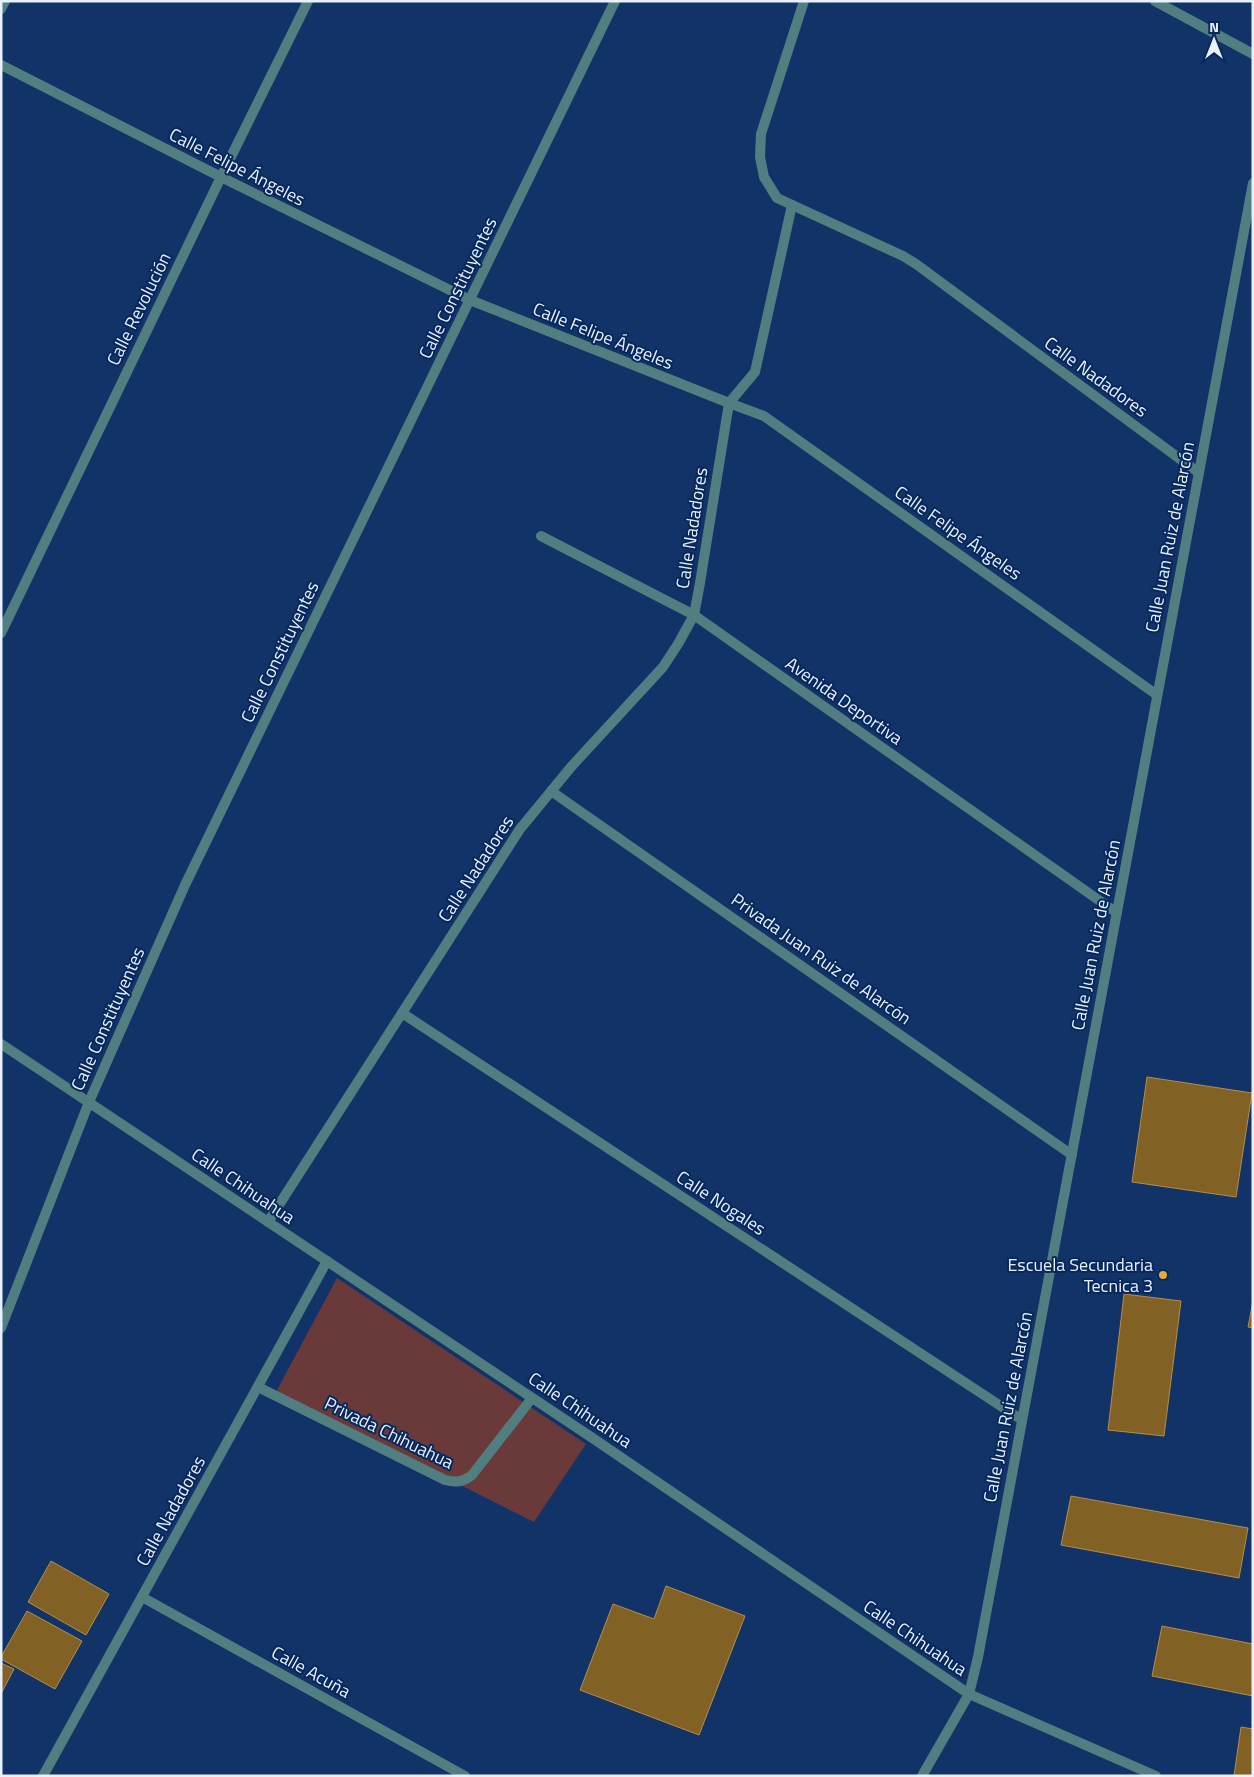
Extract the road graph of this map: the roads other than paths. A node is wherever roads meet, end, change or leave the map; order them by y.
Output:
1 (5, 1) edge
2 (308, 1) edge
3 (615, 1) edge
4 (804, 1) edge
5 (1155, 1) edge
6 (1, 8) edge
7 (1253, 54) edge
8 (1, 65) edge
9 (220, 178) junction
10 (1253, 183) edge
11 (792, 205) junction
12 (470, 300) junction
13 (729, 403) junction
14 (1199, 473) junction
15 (541, 536) dead end
16 (694, 615) junction
17 (1, 633) edge
18 (1157, 695) junction
19 (551, 791) junction
20 (1117, 913) junction
21 (402, 1013) junction
22 (1, 1044) edge
23 (89, 1102) junction
24 (1072, 1155) junction
25 (268, 1222) junction
26 (327, 1261) junction
27 (1, 1328) edge
28 (258, 1387) junction
29 (532, 1398) junction
30 (1022, 1420) junction
31 (142, 1597) junction
32 (969, 1694) junction
33 (43, 1776) edge
34 (465, 1776) edge
35 (922, 1776) edge
36 (1156, 1776) edge

1 - 6 street
2 - 9 street, Calle Revolución
3 - 12 street, Calle Constituyentes
4 - 11 street
5 - 7 street
8 - 9 street, Calle Felipe Ángeles
9 - 12 street, Calle Felipe Ángeles
9 - 17 street, Calle Revolución
10 - 14 street, Calle Juan Ruiz de Alarcón
11 - 13 street, Calle Nadadores
11 - 14 street, Calle Nadadores
12 - 13 street, Calle Felipe Ángeles
12 - 23 street, Calle Constituyentes
13 - 16 street, Calle Nadadores
13 - 18 street, Calle Felipe Ángeles
14 - 18 street, Calle Juan Ruiz de Alarcón
15 - 16 street, Avenida Deportiva
16 - 19 street, Calle Nadadores
16 - 20 street, Avenida Deportiva
18 - 20 street, Calle Juan Ruiz de Alarcón
19 - 21 street, Calle Nadadores
19 - 24 street, Privada Juan Ruiz de Alarcón
20 - 24 street, Calle Juan Ruiz de Alarcón
21 - 25 street, Calle Nadadores
21 - 30 street, Calle Nogales
22 - 23 street, Calle Chihuahua
23 - 25 street, Calle Chihuahua
23 - 27 street, Calle Constituyentes
24 - 30 street, Calle Juan Ruiz de Alarcón
25 - 26 street, Calle Chihuahua
26 - 28 street, Calle Nadadores
26 - 29 street, Calle Chihuahua
28 - 29 street, Privada Chihuahua
28 - 31 street, Calle Nadadores
29 - 32 street, Calle Chihuahua
30 - 32 street, Calle Juan Ruiz de Alarcón
31 - 33 street, Calle Nadadores
31 - 34 street, Calle Acuña
32 - 35 street, Calle Juan Ruiz de Alarcón
32 - 36 street, Calle Chihuahua

